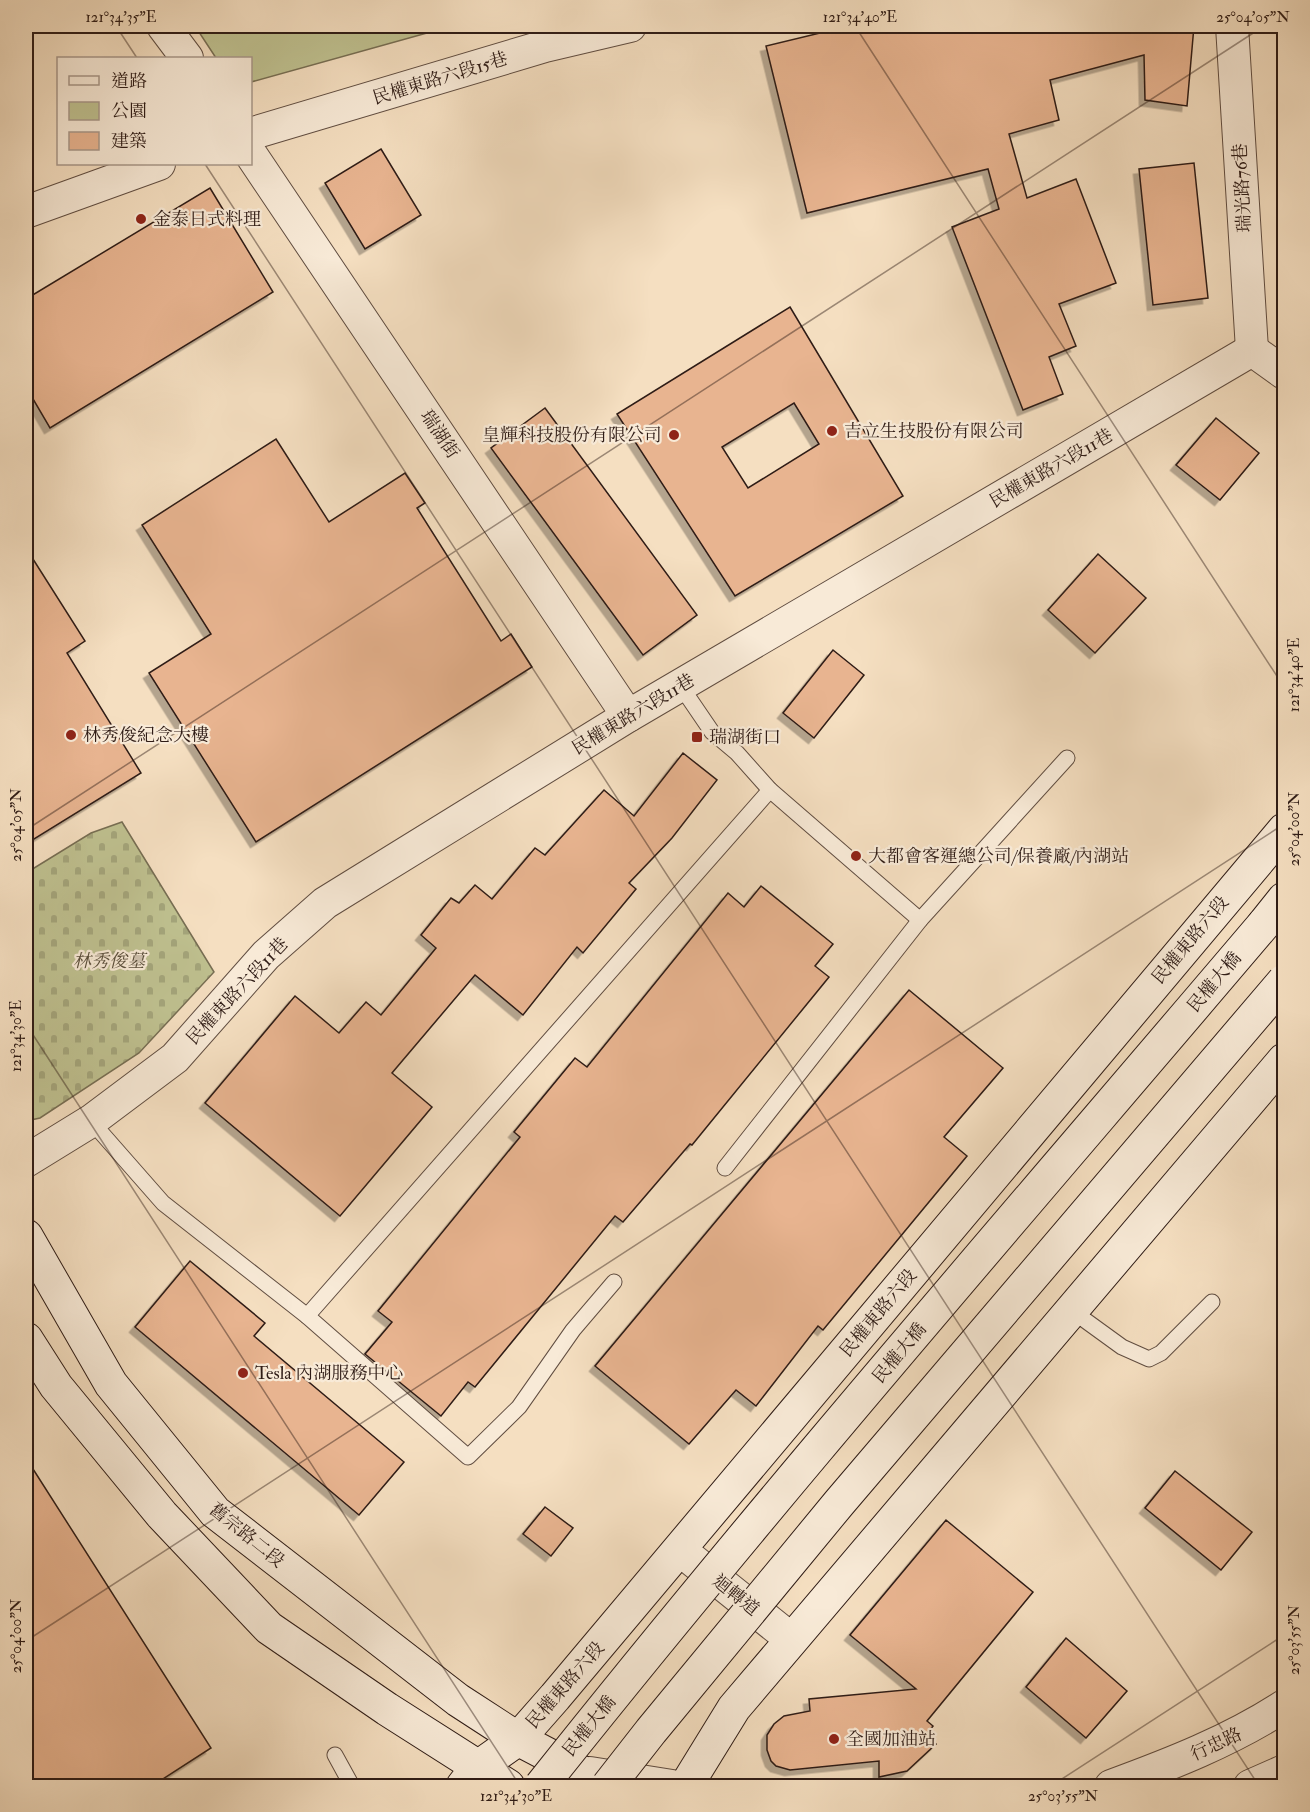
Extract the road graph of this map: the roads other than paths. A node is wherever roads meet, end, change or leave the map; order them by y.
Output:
1 (163, 26) edge
2 (630, 26) edge
3 (1232, 26) edge
4 (543, 36) edge
5 (186, 57) edge
6 (252, 133) edge
7 (252, 156) edge
8 (156, 165) edge
9 (26, 212) edge
10 (1252, 350) junction
11 (1284, 373) edge
12 (680, 685) junction
13 (628, 716) junction
14 (1066, 758) dead end
15 (770, 790) junction
16 (1284, 830) edge
17 (1284, 899) edge
18 (920, 920) junction
19 (1284, 981) edge
20 (1284, 1060) edge
21 (91, 1121) junction
22 (26, 1161) edge
23 (725, 1168) dead end
24 (26, 1236) edge
25 (614, 1282) dead end
26 (1212, 1302) dead end
27 (1071, 1310) junction
28 (307, 1316) junction
29 (26, 1339) edge
30 (680, 1550) junction
31 (791, 1639) junction
32 (1284, 1706) edge
33 (518, 1739) junction
34 (335, 1755) dead end
35 (1284, 1771) edge
36 (470, 1777) edge
37 (597, 1782) edge
38 (352, 1786) edge
39 (508, 1786) edge
40 (541, 1786) edge
41 (672, 1786) edge
42 (686, 1786) edge
43 (1111, 1786) edge
44 (1250, 1786) edge

1 - 5 street
2 - 4 street, 民權東路六段15巷
3 - 10 street, 瑞光路76巷
4 - 6 street, 民權東路六段15巷
7 - 13 street, 瑞湖街
8 - 9 street
10 - 11 street
10 - 12 street, 民權東路六段11巷
12 - 13 street, 民權東路六段11巷
12 - 15 lane
13 - 21 street, 民權東路六段11巷
14 - 18 lane
15 - 18 lane
15 - 28 lane
16 - 30 main road, 民權東路六段
17 - 40 main road, 民權大橋, bridge
18 - 23 lane
19 - 37 main road, bridge
20 - 27 main road
21 - 22 street, 民權東路六段11巷
21 - 28 lane
24 - 33 main road, 舊宗路二段
25 - 28 lane
26 - 27 lane
27 - 31 main road
29 - 36 main road
30 - 31 street, 迴轉道
30 - 33 main road, 民權東路六段
31 - 42 main road
32 - 43 street, 行忠路
33 - 36 main road, 民權東路六段
33 - 37 main road, 舊宗路二段
34 - 38 lane
35 - 44 street
36 - 39 main road
37 - 41 street

